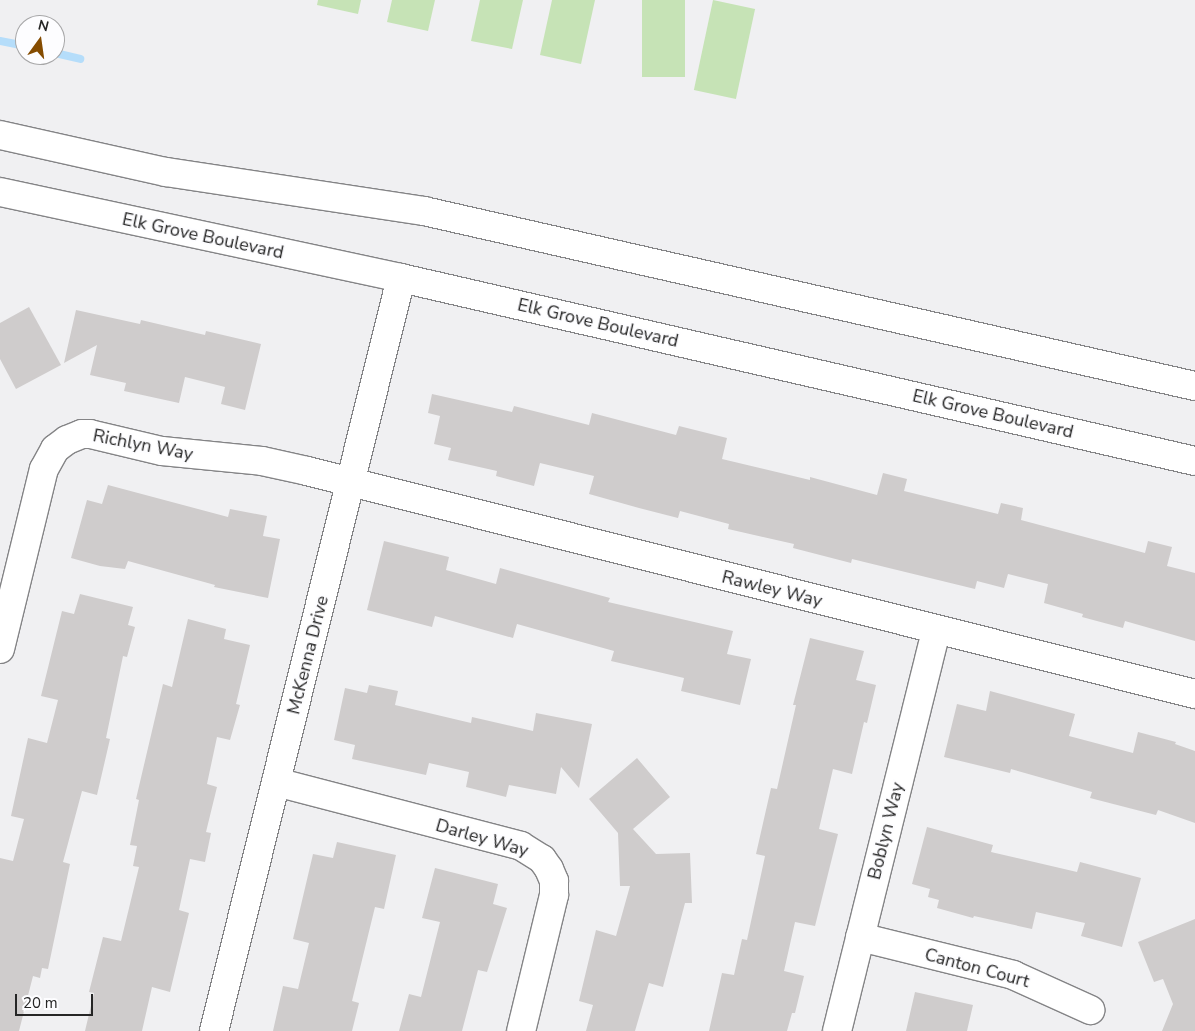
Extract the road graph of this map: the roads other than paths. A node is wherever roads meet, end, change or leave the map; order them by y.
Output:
1 (0, 135) edge
2 (0, 192) edge
3 (401, 278) junction
4 (1195, 386) edge
5 (1195, 461) edge
6 (350, 482) junction
7 (936, 630) junction
8 (0, 649) edge
9 (1195, 694) edge
10 (276, 782) junction
11 (860, 937) junction
12 (1090, 1010) dead end
13 (214, 1031) edge
14 (521, 1031) edge
15 (837, 1031) edge

1 - 4 street
2 - 3 street, Elk Grove Boulevard
3 - 5 street, Elk Grove Boulevard
3 - 6 street, McKenna Drive
6 - 7 street, Rawley Way
6 - 8 street, Richlyn Way
6 - 10 street, McKenna Drive
7 - 9 street, Rawley Way
7 - 11 street, Boblyn Way
10 - 13 street, McKenna Drive
10 - 14 street, Darley Way
11 - 12 street, Canton Court
11 - 15 street, Boblyn Way

